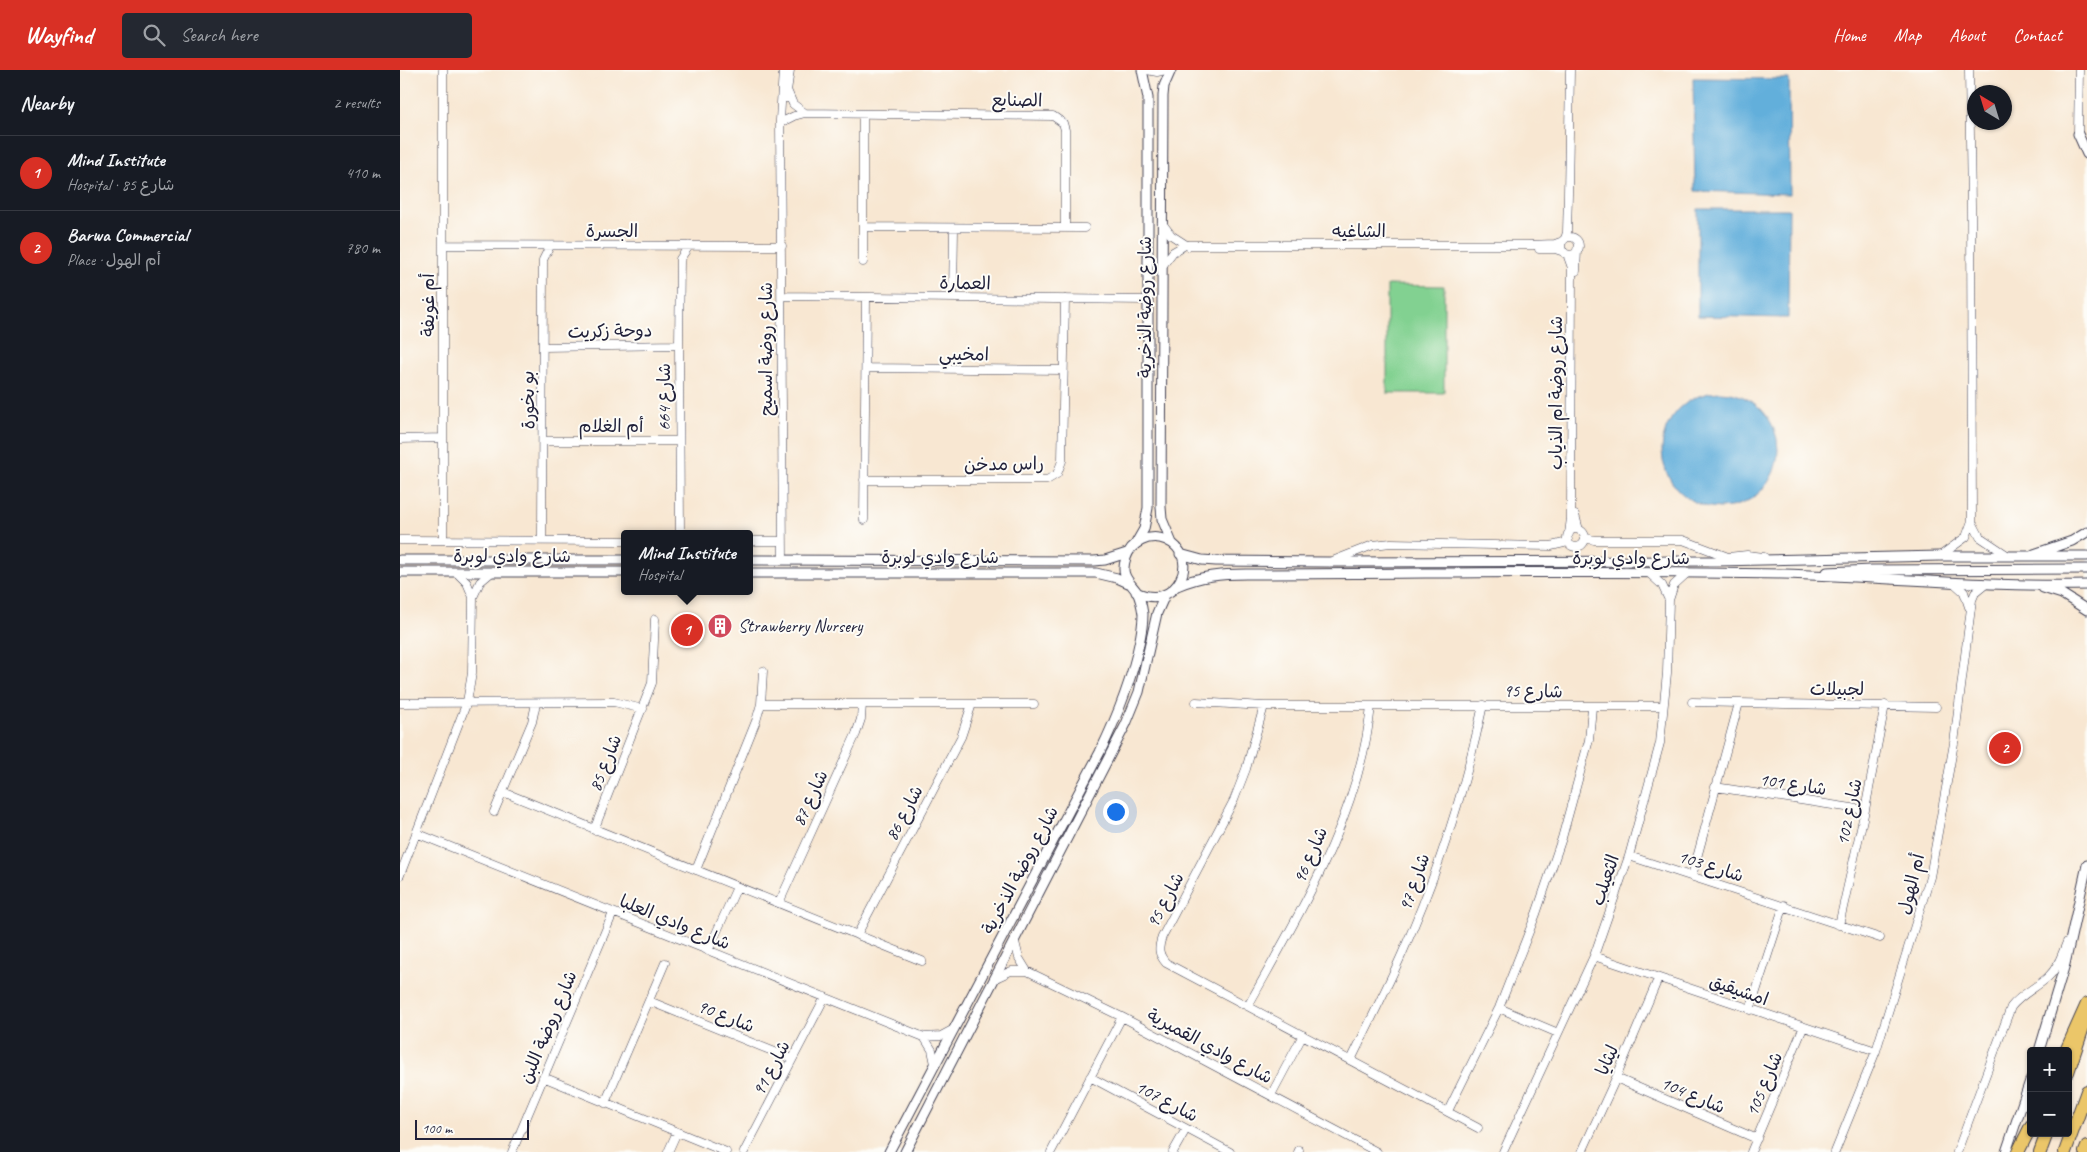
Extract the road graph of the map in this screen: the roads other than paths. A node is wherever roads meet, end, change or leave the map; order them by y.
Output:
1 (443, 70) edge
2 (782, 70) edge
3 (790, 70) edge
4 (1142, 70) edge
5 (1146, 70) edge
6 (1166, 70) edge
7 (1171, 70) edge
8 (1570, 70) edge
9 (1969, 70) edge
10 (2078, 72) edge
11 (787, 90) junction
12 (806, 113) junction
13 (863, 115) junction
14 (784, 121) junction
15 (2078, 134) joint
16 (781, 138) junction
17 (2087, 154) edge
18 (1568, 194) junction
19 (1162, 222) junction
20 (863, 228) junction
21 (954, 228) junction
22 (1065, 228) junction
23 (1085, 228) dead end
24 (1564, 240) junction
25 (1576, 240) junction
26 (443, 245) junction
27 (1530, 245) junction
28 (536, 246) junction
29 (550, 246) junction
30 (672, 246) junction
31 (689, 246) junction
32 (782, 246) junction
33 (1188, 246) junction
34 (1577, 250) junction
35 (1565, 253) junction
36 (680, 259) junction
37 (543, 260) junction
38 (863, 262) dead end
39 (1162, 267) junction
40 (782, 296) junction
41 (866, 298) junction
42 (954, 298) junction
43 (1065, 299) junction
44 (1147, 300) junction
45 (679, 345) junction
46 (543, 347) junction
47 (866, 368) junction
48 (1062, 370) junction
49 (400, 438) edge
50 (443, 438) junction
51 (543, 441) junction
52 (680, 441) junction
53 (864, 480) junction
54 (864, 520) dead end
55 (1972, 521) junction
56 (680, 530) edge
57 (1579, 530) junction
58 (2087, 532) edge
59 (1568, 537) junction
60 (1586, 538) junction
61 (400, 540) edge
62 (443, 540) junction
63 (542, 540) junction
64 (621, 541) edge
65 (782, 541) junction
66 (753, 542) edge
67 (1136, 543) junction
68 (1172, 544) junction
69 (1128, 553) junction
70 (1180, 554) junction
71 (2007, 555) junction
72 (1940, 556) junction
73 (2029, 556) junction
74 (2087, 556) edge
75 (1788, 558) junction
76 (400, 560) edge
77 (621, 560) edge
78 (753, 560) edge
79 (783, 560) junction
80 (1328, 562) junction
81 (2087, 569) edge
82 (493, 571) junction
83 (400, 572) edge
84 (456, 572) junction
85 (621, 572) edge
86 (753, 573) edge
87 (1650, 574) junction
88 (1686, 574) junction
89 (1784, 574) junction
90 (1128, 583) junction
91 (1954, 583) junction
92 (1986, 584) junction
93 (2087, 585) edge
94 (1177, 586) junction
95 (2036, 586) junction
96 (1136, 592) junction
97 (1165, 595) junction
98 (474, 598) junction
99 (1668, 600) junction
100 (2087, 610) edge
101 (1970, 612) junction
102 (655, 620) dead end
103 (763, 671) dead end
104 (467, 702) junction
105 (1196, 702) dead end
106 (1692, 702) dead end
107 (400, 703) edge
108 (536, 703) junction
109 (1739, 703) junction
110 (761, 704) junction
111 (862, 704) junction
112 (972, 704) junction
113 (1034, 704) dead end
114 (1885, 704) junction
115 (1483, 705) junction
116 (1264, 706) junction
117 (1371, 706) junction
118 (1663, 706) junction
119 (1592, 707) junction
120 (1936, 707) dead end
121 (643, 708) junction
122 (1716, 787) junction
123 (503, 792) junction
124 (1865, 810) junction
125 (494, 812) dead end
126 (594, 830) junction
127 (416, 833) junction
128 (1629, 856) junction
129 (2087, 864) edge
130 (696, 870) junction
131 (400, 875) edge
132 (1692, 876) junction
133 (737, 887) junction
134 (779, 903) junction
135 (1784, 905) junction
136 (613, 913) junction
137 (2075, 924) junction
138 (1839, 925) junction
139 (858, 934) junction
140 (1880, 938) dead end
141 (1015, 942) junction
142 (708, 951) junction
143 (1594, 956) junction
144 (922, 961) dead end
145 (665, 963) dead end
146 (1027, 971) junction
147 (996, 978) junction
148 (1658, 979) junction
149 (825, 998) junction
150 (649, 1001) junction
151 (2087, 1004) edge
152 (1248, 1006) junction
153 (1498, 1008) junction
154 (1750, 1010) junction
155 (2087, 1015) edge
156 (1122, 1017) junction
157 (955, 1028) junction
158 (1803, 1028) junction
159 (1558, 1033) junction
160 (1303, 1035) junction
161 (924, 1037) junction
162 (2041, 1047) edge
163 (2068, 1047) edge
164 (1876, 1051) junction
165 (792, 1059) junction
166 (1351, 1060) junction
167 (2072, 1060) edge
168 (935, 1064) junction
169 (543, 1077) junction
170 (1090, 1077) junction
171 (1616, 1078) junction
172 (2027, 1090) edge
173 (2087, 1091) edge
174 (1270, 1095) junction
175 (606, 1103) junction
176 (1448, 1111) junction
177 (1478, 1128) dead end
178 (1186, 1129) junction
179 (677, 1132) junction
180 (2027, 1134) edge
181 (2046, 1137) edge
182 (1757, 1139) junction
183 (2087, 1147) edge
184 (512, 1152) edge
185 (668, 1152) edge
186 (726, 1152) edge
187 (744, 1152) edge
188 (890, 1152) edge
189 (905, 1152) edge
190 (1051, 1152) edge
191 (1174, 1152) edge
192 (1230, 1152) edge
193 (1375, 1152) edge
194 (1503, 1152) edge
195 (1582, 1152) edge
196 (1751, 1152) edge
197 (1835, 1152) edge
198 (1957, 1152) edge
199 (2006, 1152) edge
200 (2018, 1152) edge
201 (2040, 1152) edge
202 (2065, 1152) edge
203 (2085, 1152) edge

1 - 26 street, أم غويفة
2 - 16 street, شارع روضة اسميح
3 - 11 street, شارع روضة اسميح
4 - 44 street, شارع روضة الذخرية
5 - 6 street
7 - 19 street, شارع روضة الذخرية
8 - 18 street
9 - 55 street
10 - 15 street
11 - 12 street
11 - 14 street, شارع روضة اسميح
12 - 13 street, الصنايع
12 - 14 street, الصنايع
13 - 20 street
13 - 22 street, الصنايع
14 - 16 street, شارع روضة اسميح
15 - 17 street
16 - 32 street, شارع روضة اسميح
18 - 24 street
18 - 25 street
19 - 33 street
19 - 39 street, شارع روضة الذخرية
20 - 21 street
20 - 38 street
21 - 22 street
21 - 42 street
22 - 23 street
24 - 25 street
24 - 27 street, الشاغيه
24 - 35 street
25 - 34 street
26 - 28 street, الجسرة
26 - 50 street, أم غويفة
27 - 33 street, الشاغيه
27 - 35 street, الشاغيه
28 - 29 street, الجسرة
28 - 37 street, بو بخورة
29 - 30 street, الجسرة
29 - 37 street, بو بخورة
30 - 31 street, الجسرة
30 - 36 street
31 - 32 street, الجسرة
31 - 36 street
32 - 40 street, شارع روضة اسميح
33 - 39 street
34 - 35 street
34 - 57 street, شارع روضة ام الذياب
35 - 59 street, شارع روضة ام الذياب
36 - 45 street, شارع 664
37 - 46 street, بو بخورة
39 - 68 street, شارع روضة الذخرية
40 - 41 street, العمارة
40 - 65 street, شارع روضة اسميح
41 - 42 street, العمارة
41 - 47 street
42 - 43 street, العمارة
43 - 44 street, العمارة
43 - 48 street, راس مدخن
44 - 67 street, شارع روضة الذخرية
45 - 46 street, دوحة زكريت
45 - 52 street, شارع 664
46 - 51 street, بو بخورة
47 - 48 street, امخيبي
47 - 53 street
48 - 53 street, راس مدخن
49 - 50 street
50 - 62 street, أم غويفة
51 - 52 street, أم الغلام
51 - 63 street, بو بخورة
52 - 56 street, شارع 664
53 - 54 street
55 - 71 street
55 - 72 street
57 - 59 street
57 - 60 street
58 - 73 street
59 - 60 street
59 - 80 street
60 - 75 street
61 - 62 street, شارع وادي لوبرة
62 - 63 street, شارع وادي لوبرة
63 - 64 street, شارع وادي لوبرة
65 - 66 street
65 - 79 street, شارع روضة اسميح
67 - 68 street
67 - 69 street
68 - 70 street
69 - 79 street, شارع وادي لوبرة
69 - 90 street
70 - 80 street, شارع وادي لوبرة
70 - 94 street
71 - 72 street, شارع وادي لوبرة
71 - 73 street, شارع وادي لوبرة
72 - 75 street, شارع وادي لوبرة
73 - 74 street, شارع وادي لوبرة
75 - 80 street, شارع وادي لوبرة
76 - 77 street, شارع وادي لوبرة
78 - 79 street, شارع وادي لوبرة
81 - 89 street
82 - 84 street, شارع وادي لوبرة
82 - 85 street, شارع وادي لوبرة
82 - 98 street
83 - 84 street, شارع وادي لوبرة
84 - 98 street
86 - 90 street, شارع وادي لوبرة
87 - 88 street, شارع وادي لوبرة
87 - 94 street, شارع وادي لوبرة
87 - 99 street
88 - 89 street, شارع وادي لوبرة
88 - 99 street
89 - 91 street, شارع وادي لوبرة
90 - 96 street
91 - 92 street, شارع وادي لوبرة
91 - 101 street, أم الهول
92 - 95 street, شارع وادي لوبرة
92 - 101 street, أم الهول
93 - 95 street, شارع وادي لوبرة
94 - 97 street
95 - 100 street
96 - 97 street
96 - 157 street, شارع روضة الذخرية
97 - 141 street, شارع روضة الذخرية
98 - 104 street
99 - 118 street, الثعيلب
101 - 164 street, أم الهول
102 - 121 street, شارع 85
103 - 110 street
104 - 107 street
104 - 108 street
104 - 127 street
105 - 116 street, شارع 95
106 - 109 street, لجبيلات
108 - 121 street
108 - 123 street
109 - 114 street, لجبيلات
109 - 122 street
110 - 111 street
110 - 130 street
111 - 112 street
111 - 134 street, شارع 87
112 - 113 street
112 - 139 street, شارع 86
114 - 120 street, لجبيلات
114 - 124 street, شارع 102
115 - 117 street, شارع 95
115 - 119 street, شارع 95
115 - 166 street, شارع 97
116 - 117 street, شارع 95
116 - 152 street, شارع 95
117 - 152 street, شارع 96
118 - 119 street, شارع 95
118 - 128 street, الثعيلب
119 - 153 street
121 - 126 street, شارع 85
122 - 124 street, شارع 101
122 - 132 street
123 - 125 street
123 - 126 street
124 - 138 street, شارع 102
126 - 130 street
127 - 131 street
127 - 136 street, شارع وادي العلبا
128 - 132 street, شارع 103
128 - 143 street, الثعيلب
129 - 137 street
130 - 133 street
132 - 135 street, شارع 103
133 - 134 street
133 - 142 street
134 - 139 street
135 - 138 street, شارع 103
135 - 154 street
136 - 142 street, شارع وادي العلبا
136 - 169 street, شارع روضة اللبن
137 - 162 street
137 - 198 street
138 - 140 street, شارع 103
139 - 144 street
141 - 146 street
141 - 147 street, شارع روضة الذخرية
142 - 149 street, شارع وادي العلبا
143 - 148 street, امشيقيق
143 - 159 street, الثعيلب
145 - 150 street
146 - 147 street
146 - 156 street, شارع وادي القميرية
147 - 189 street, شارع روضة الذخرية
148 - 154 street, امشيقيق
148 - 171 street, ليثايا
149 - 161 street, شارع وادي العلبا
149 - 165 street, شارع 91
150 - 165 street, شارع 90
150 - 175 street
151 - 163 highway
152 - 160 street, شارع 95
153 - 159 street
153 - 176 street
154 - 158 street, امشيقيق
155 - 167 highway
156 - 170 street
156 - 174 street, شارع وادي القميرية
157 - 161 street
157 - 168 street, شارع روضة الذخرية
158 - 164 street, امشيقيق
158 - 182 street, شارع 105
159 - 194 street, الثعيلب
160 - 166 street, شارع 95
160 - 174 street
161 - 168 street
164 - 197 street, أم الهول
165 - 187 street, شارع 91
166 - 176 street, شارع 95
168 - 188 street, شارع روضة الذخرية
169 - 175 street
169 - 184 street, شارع روضة اللبن
170 - 178 street, شارع 107
170 - 190 street
171 - 182 street, شارع 104
171 - 195 street, ليثايا
172 - 199 street
173 - 202 highway
174 - 193 street, شارع وادي القميرية
175 - 179 street
176 - 177 street, شارع 95
178 - 191 street
178 - 192 street, شارع 107
179 - 185 street
179 - 186 street
180 - 200 highway
181 - 201 highway
182 - 196 street, شارع 105
183 - 203 highway

